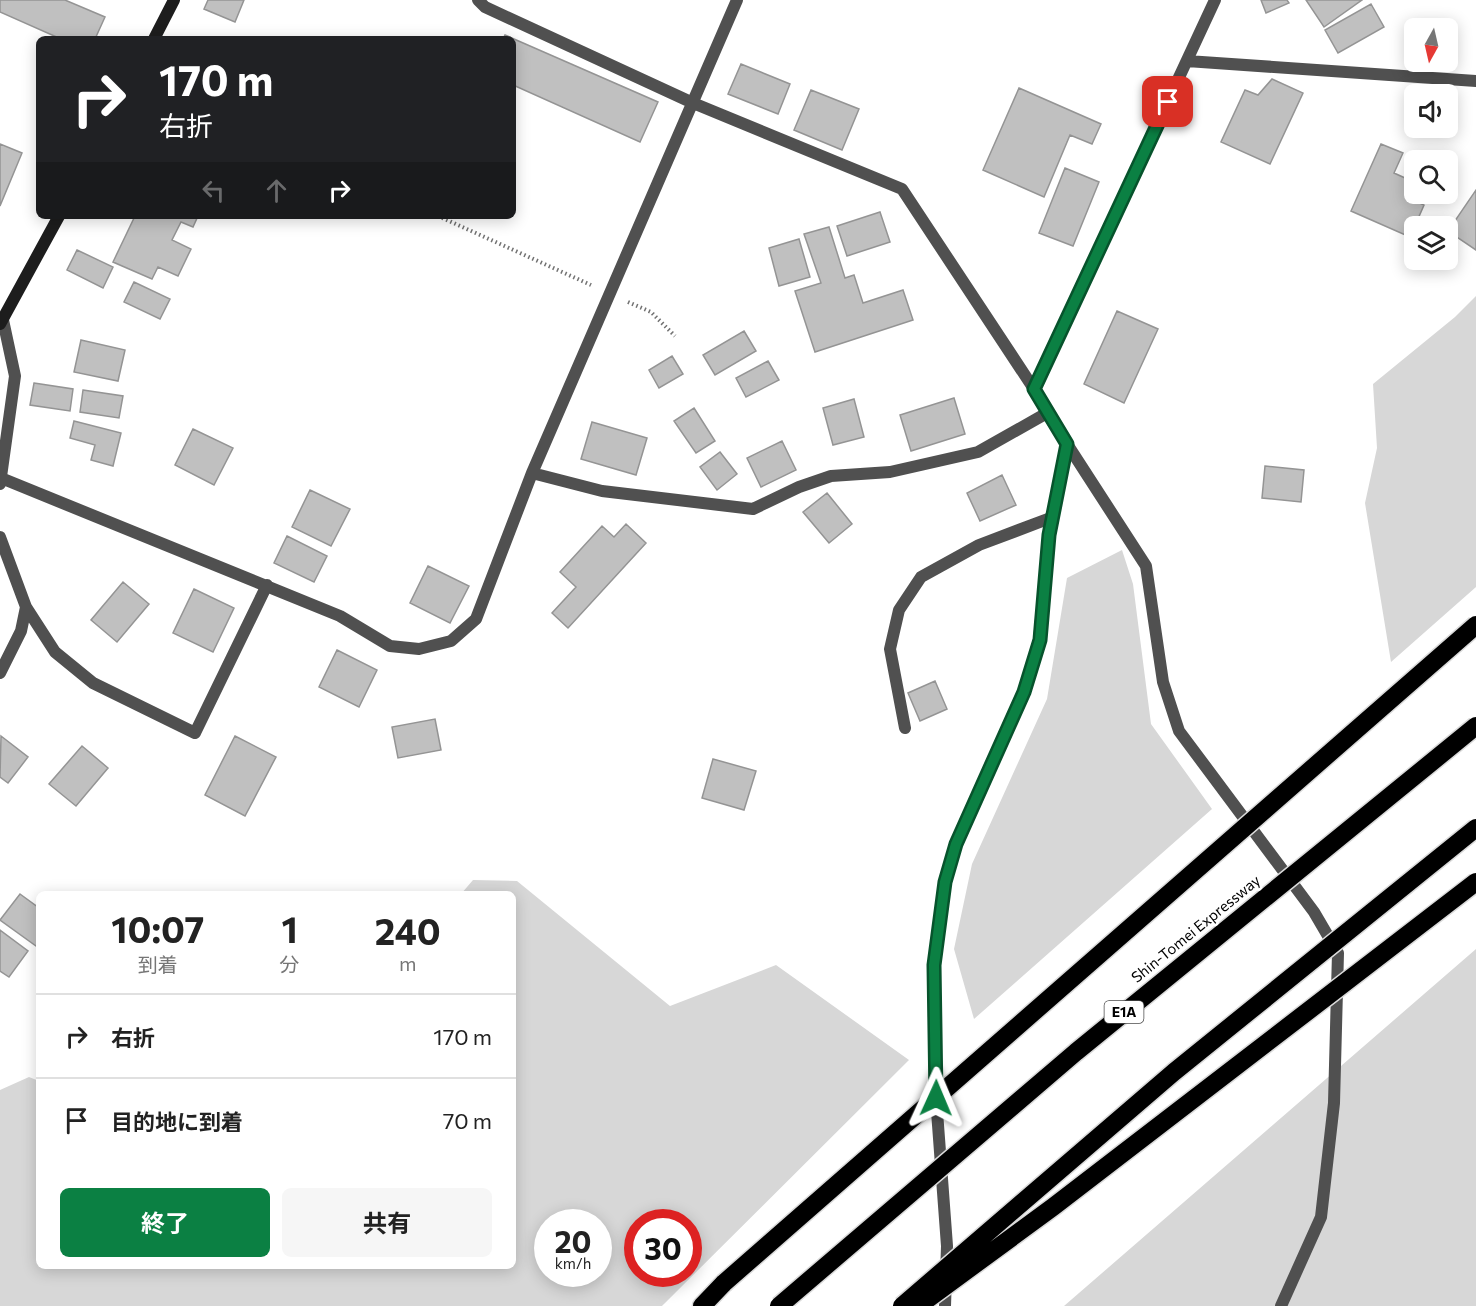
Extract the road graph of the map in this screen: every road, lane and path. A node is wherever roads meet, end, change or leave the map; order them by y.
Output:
1 (174, 0) edge
2 (478, 0) edge
3 (737, 0) edge
4 (1215, 0) edge
5 (156, 36) edge
6 (1187, 61) junction
7 (1476, 81) edge
8 (693, 103) junction
9 (57, 219) edge
10 (445, 219) edge
11 (609, 293) junction
12 (1, 322) edge
13 (675, 336) dead end
14 (1034, 389) junction
15 (1047, 413) junction
16 (1067, 444) junction
17 (532, 473) junction
18 (0, 482) edge
19 (1053, 517) junction
20 (0, 537) edge
21 (267, 585) junction
22 (26, 607) junction
23 (1476, 625) edge
24 (0, 673) edge
25 (1476, 726) edge
26 (905, 728) dead end
27 (1476, 828) edge
28 (1476, 882) edge
29 (702, 1306) edge
30 (778, 1306) edge
31 (902, 1306) edge
32 (918, 1306) edge
33 (945, 1306) edge
34 (1281, 1306) edge

1 - 5 main road
2 - 8 street
3 - 8 street
4 - 6 street
6 - 7 street
6 - 14 street
8 - 11 street
8 - 14 street
9 - 12 main road
10 - 11 path
11 - 13 path
11 - 17 street
12 - 18 street
14 - 15 street
15 - 16 street
15 - 17 street
16 - 19 street
16 - 34 street
17 - 21 street
18 - 21 street
19 - 26 street
19 - 33 street
20 - 22 street
21 - 22 street
22 - 24 street
23 - 29 highway, bridge
25 - 30 highway, Shin-Tomei Expressway / E1A, bridge
27 - 31 highway, bridge
28 - 32 highway, bridge

